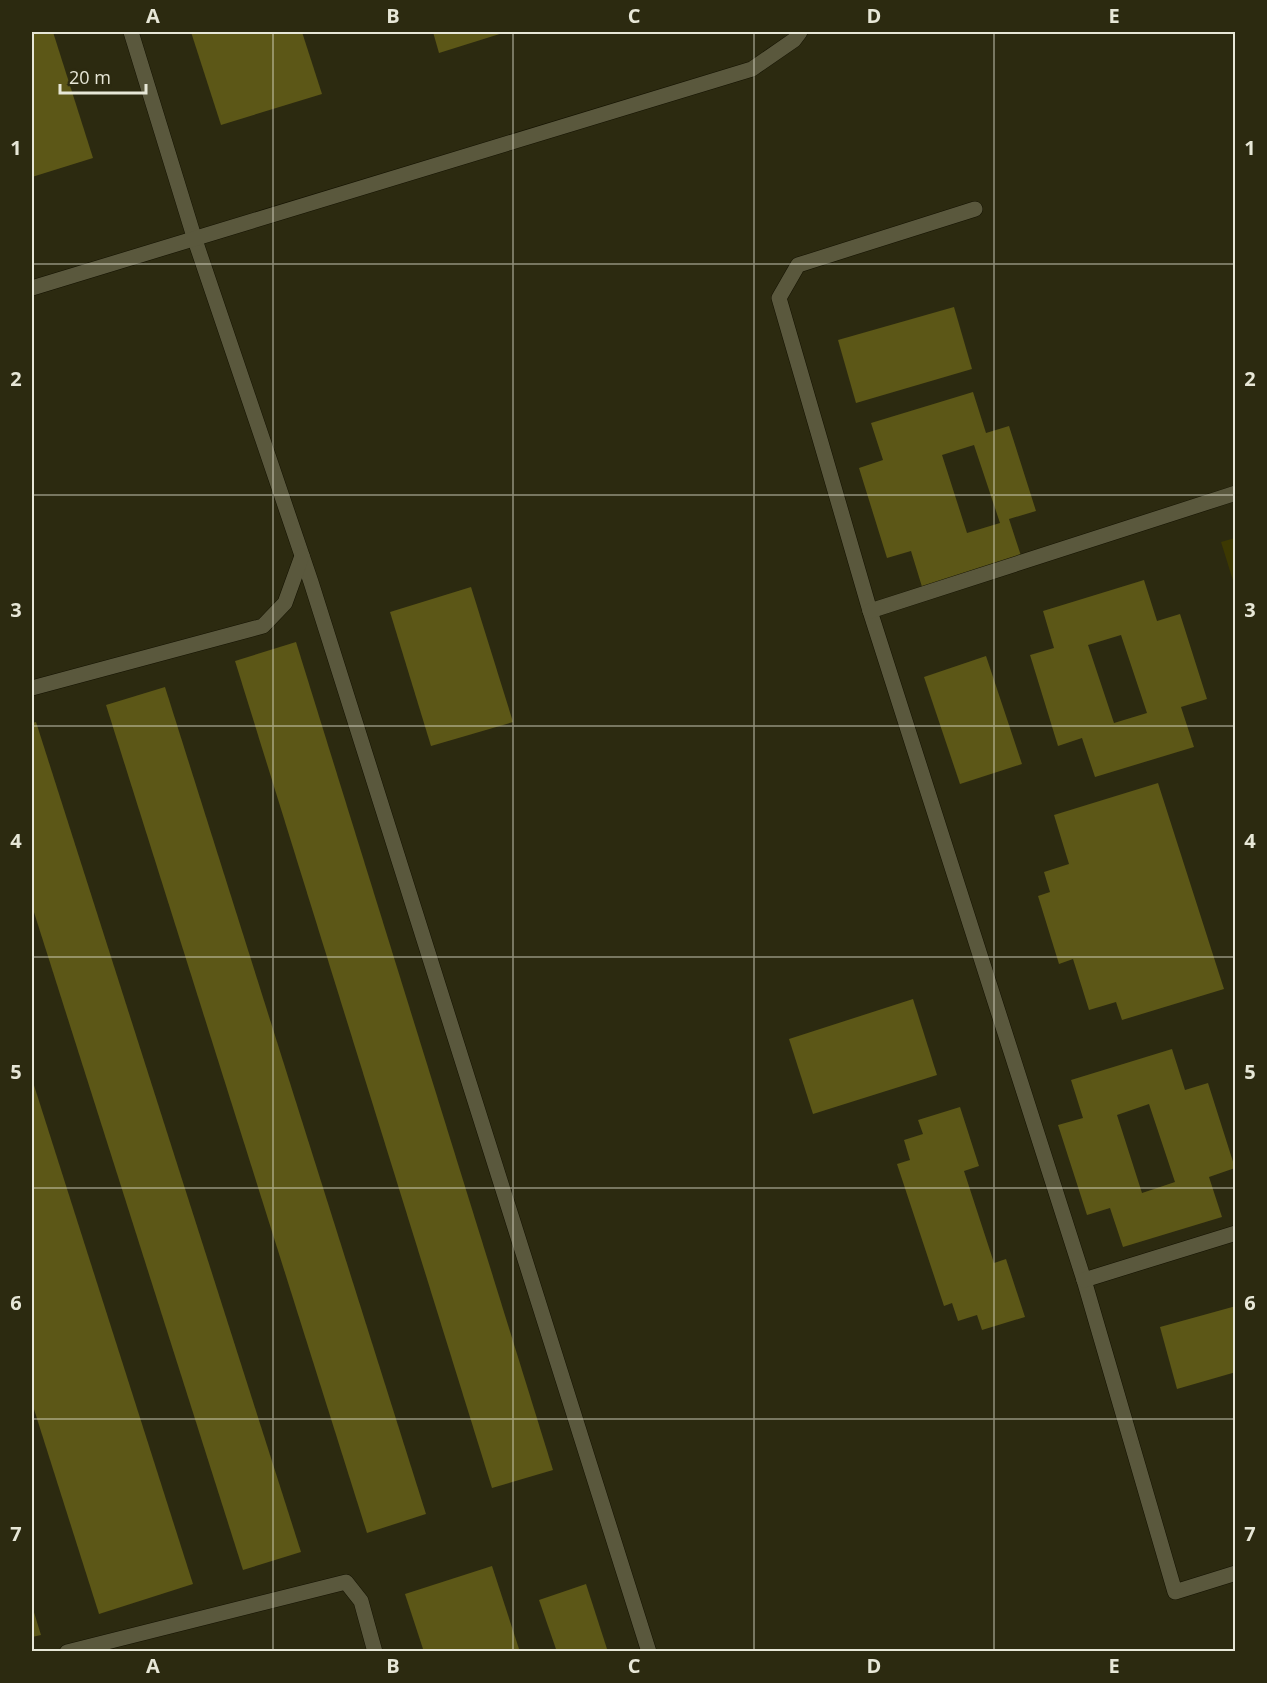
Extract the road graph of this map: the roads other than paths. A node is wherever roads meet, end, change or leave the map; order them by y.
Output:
1 (130, 32) edge
2 (800, 32) edge
3 (975, 209) dead end
4 (195, 240) junction
5 (32, 288) edge
6 (1236, 493) edge
7 (302, 556) junction
8 (870, 611) junction
9 (32, 688) edge
10 (1236, 1233) edge
11 (1084, 1280) junction
12 (1236, 1572) edge
13 (67, 1652) edge
14 (375, 1652) edge
15 (649, 1652) edge

1 - 4 lane
2 - 4 lane
3 - 8 lane
4 - 5 lane
4 - 7 lane
6 - 8 lane
7 - 9 lane
7 - 15 lane
8 - 11 lane
10 - 11 lane
11 - 12 lane
13 - 14 lane

